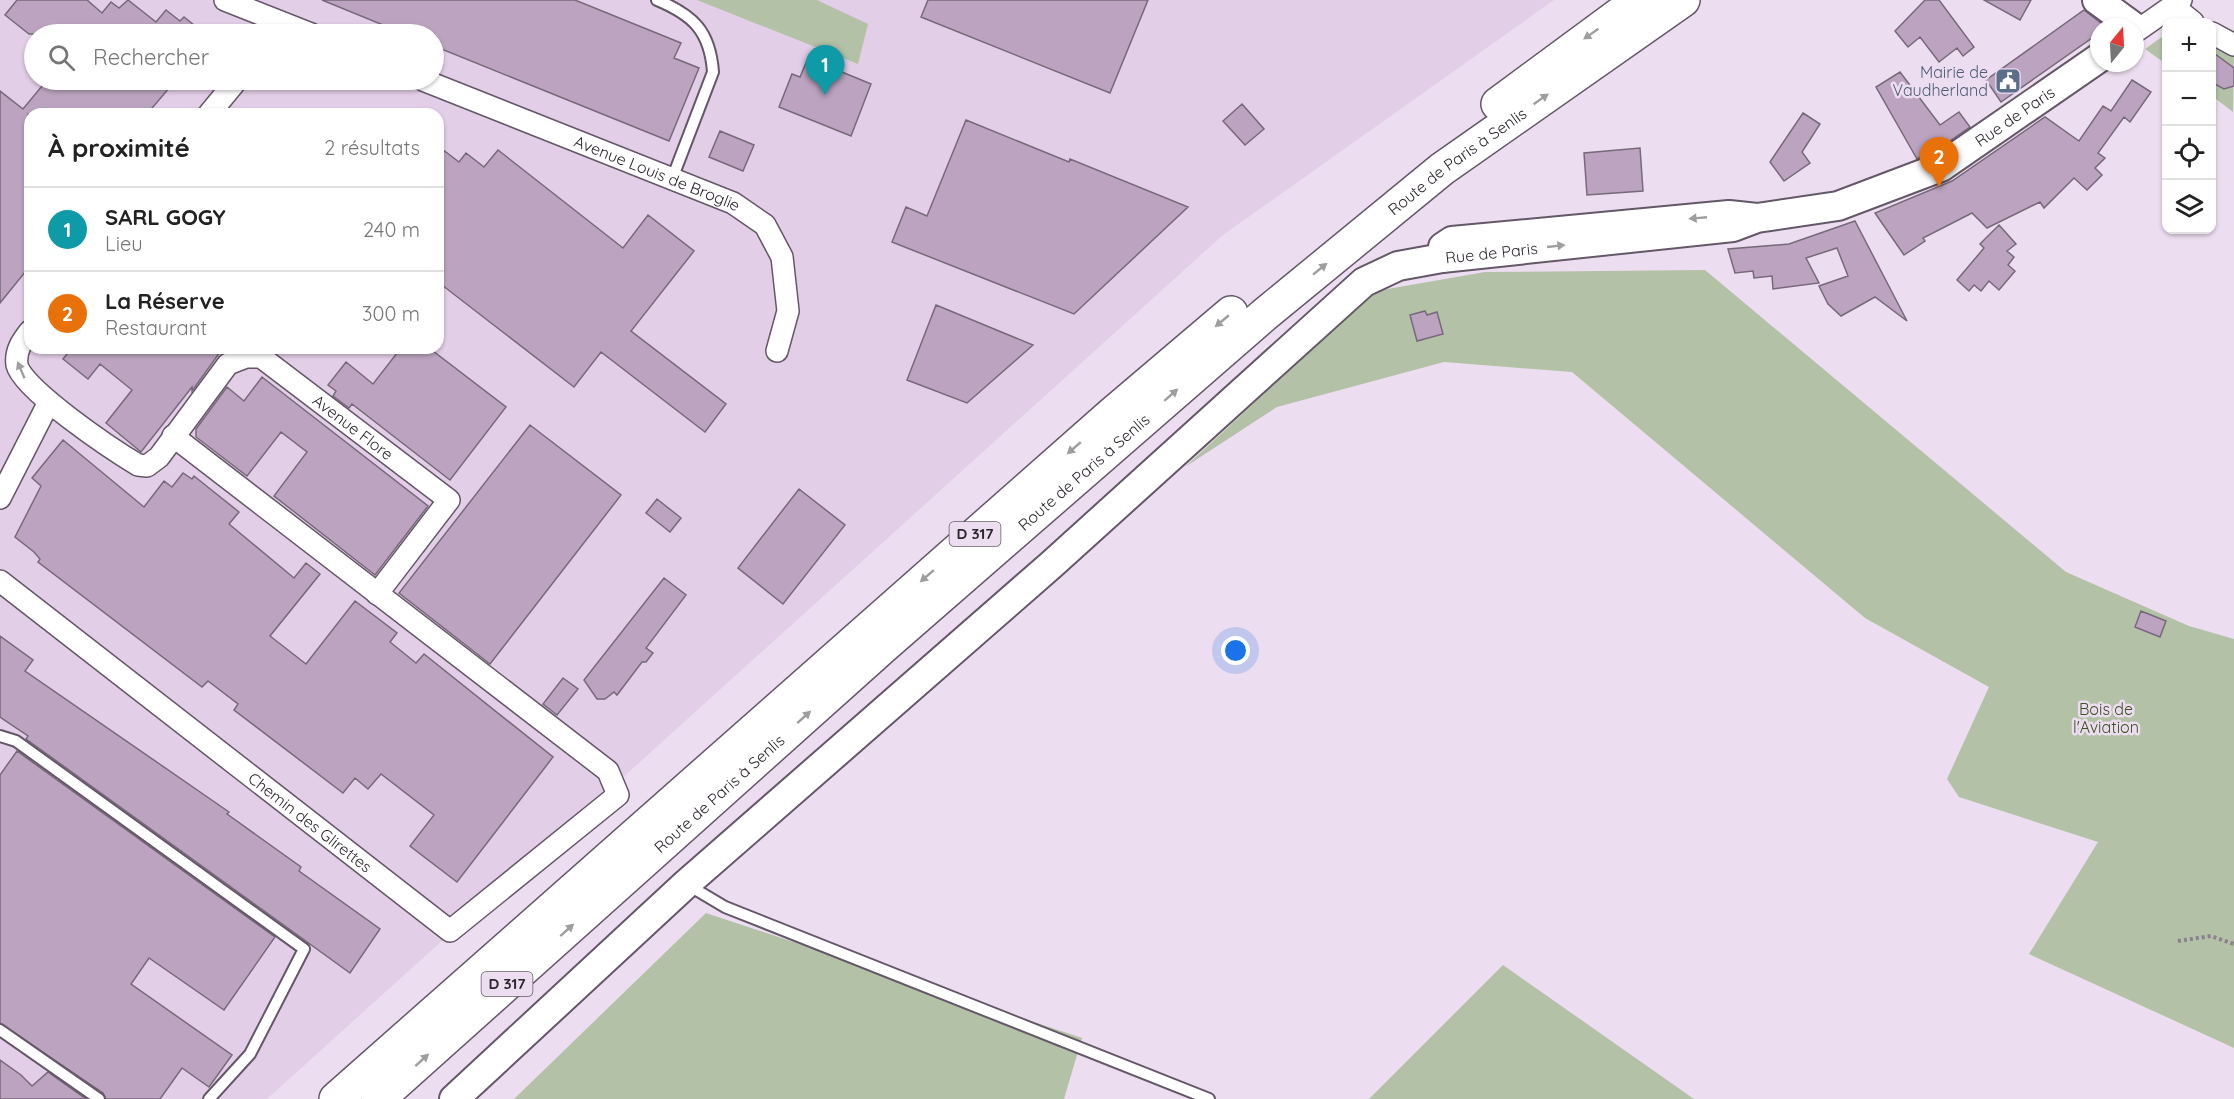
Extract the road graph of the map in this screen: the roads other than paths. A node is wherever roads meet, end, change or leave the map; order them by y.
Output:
1 (225, 0) edge
2 (657, 0) edge
3 (1639, 0) edge
4 (1683, 0) edge
5 (2097, 0) edge
6 (2177, 3) edge
7 (2121, 18) edge
8 (2190, 18) edge
9 (2144, 23) edge
10 (269, 24) edge
11 (2216, 36) edge
12 (2234, 45) edge
13 (2090, 64) edge
14 (444, 88) edge
15 (229, 90) edge
16 (214, 108) edge
17 (672, 179) junction
18 (24, 341) edge
19 (777, 351) dead end
20 (49, 402) junction
21 (173, 436) junction
22 (0, 498) edge
23 (0, 581) edge
24 (377, 594) junction
25 (0, 736) edge
26 (686, 884) junction
27 (0, 1030) edge
28 (99, 1099) edge
29 (209, 1099) edge
30 (336, 1099) edge
31 (378, 1099) edge
32 (454, 1099) edge
33 (1209, 1099) edge

1 - 10 street
2 - 17 lane
3 -> 30 main road, Route de Paris à Senlis / D 317
31 -> 4 main road, Route de Paris à Senlis / D 317
5 - 7 street
6 - 8 street
6 - 9 street
11 - 12 street
13 - 26 street, Rue de Paris
14 - 17 street, Avenue Louis de Broglie
15 - 16 street
17 - 19 street, Avenue Louis de Broglie
20 -> 18 street
20 - 21 street, Avenue Flore
20 - 22 street
21 - 24 street
21 - 24 street, Avenue Flore
23 - 24 street, Chemin des Glirettes
25 - 29 lane
26 - 32 street
26 - 33 lane
27 - 28 lane

